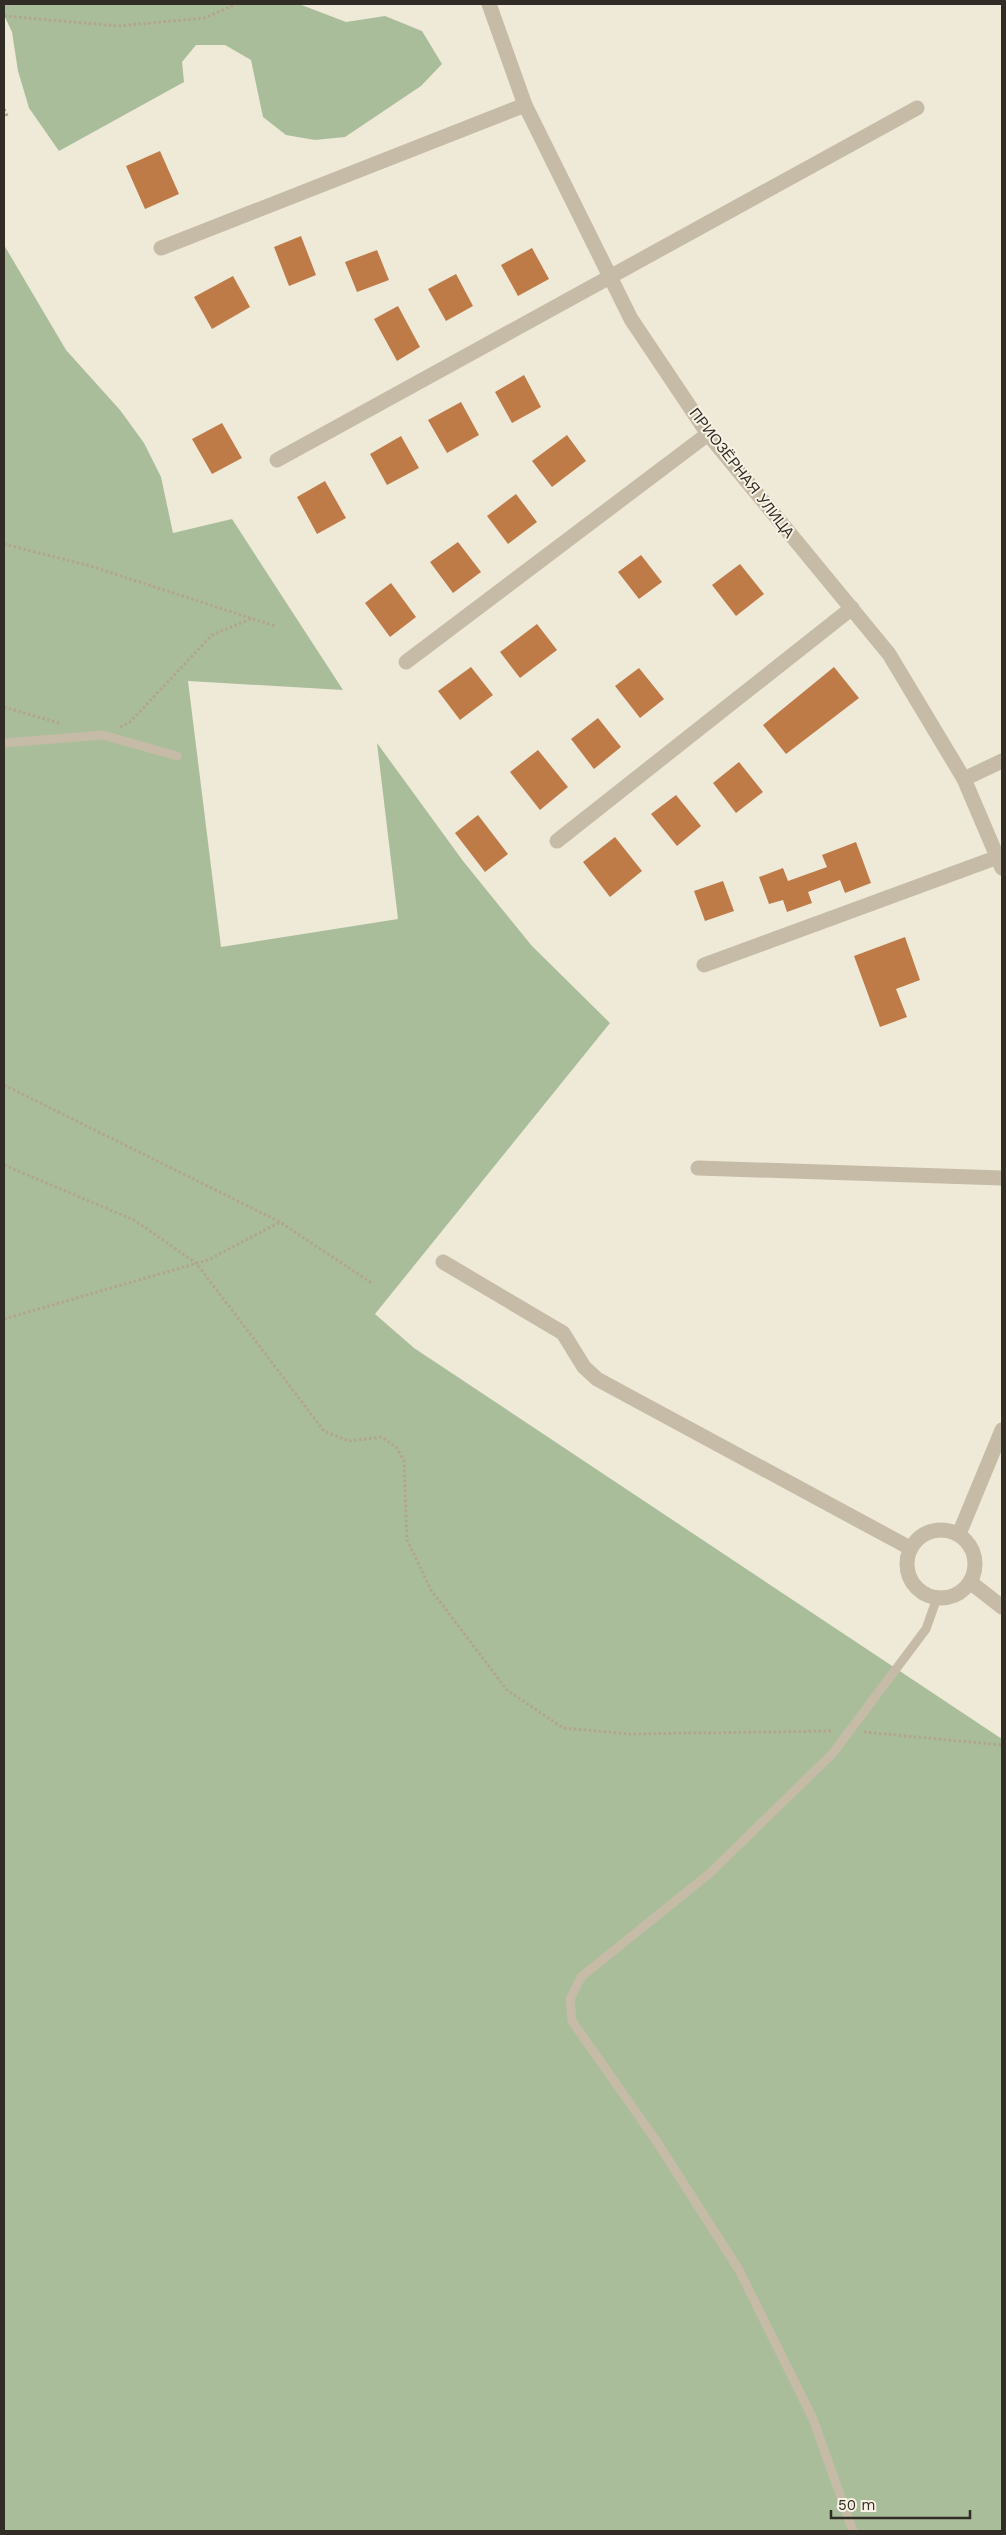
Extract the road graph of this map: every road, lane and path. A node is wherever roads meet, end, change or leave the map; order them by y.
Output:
1 (236, 4) edge
2 (489, 4) edge
3 (4, 16) edge
4 (525, 105) junction
5 (917, 108) dead end
6 (4, 109) edge
7 (8, 118) dead end
8 (161, 248) dead end
9 (609, 277) junction
10 (708, 434) junction
11 (277, 460) dead end
12 (4, 544) edge
13 (852, 608) junction
14 (253, 618) junction
15 (276, 626) dead end
16 (406, 662) dead end
17 (4, 707) edge
18 (67, 725) dead end
19 (103, 735) junction
20 (4, 743) edge
21 (177, 756) dead end
22 (1002, 761) edge
23 (964, 778) junction
24 (557, 841) dead end
25 (1000, 863) edge
26 (704, 965) dead end
27 (4, 1085) edge
28 (4, 1165) edge
29 (698, 1168) dead end
30 (1002, 1178) edge
31 (280, 1222) junction
32 (443, 1262) dead end
33 (196, 1263) junction
34 (373, 1284) dead end
35 (4, 1319) edge
36 (1002, 1430) edge
37 (959, 1534) junction
38 (910, 1548) junction
39 (970, 1582) junction
40 (937, 1598) junction
41 (1002, 1607) edge
42 (850, 1731) junction
43 (1002, 1745) edge
44 (853, 2531) edge

1 - 3 path
2 - 4 street, ПРИОЗЁРНАЯ УЛИЦА
4 - 8 street
4 - 9 street, ПРИОЗЁРНАЯ УЛИЦА
5 - 9 street
6 - 7 path
9 - 10 street, ПРИОЗЁРНАЯ УЛИЦА
9 - 11 street
10 - 13 street, ПРИОЗЁРНАЯ УЛИЦА
10 - 16 street
12 - 14 path
13 - 23 street, ПРИОЗЁРНАЯ УЛИЦА
13 - 24 street
14 - 15 path
14 - 19 path
17 - 18 path
19 - 20 lane
19 - 21 lane
22 - 23 street
23 - 25 street, ПРИОЗЁРНАЯ УЛИЦА
25 - 26 street
27 - 31 path
28 - 33 path
29 - 30 street
31 - 33 path
31 - 34 path
32 - 38 street
33 - 35 path
33 - 42 path
36 - 37 street
37 - 38 street
37 - 39 street
38 - 40 street
39 - 40 street
39 - 41 street
40 - 42 lane
42 - 43 path
42 - 44 lane

